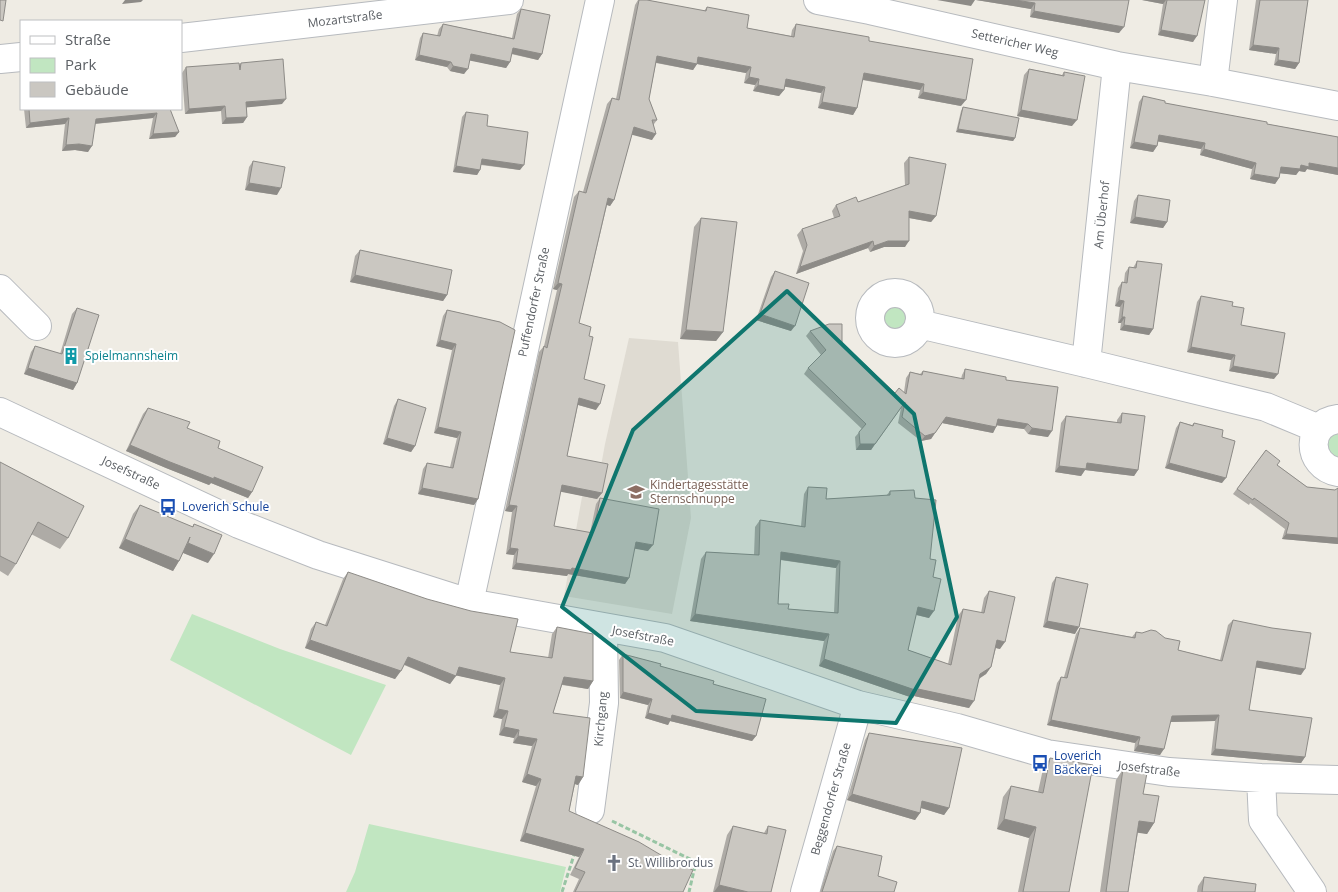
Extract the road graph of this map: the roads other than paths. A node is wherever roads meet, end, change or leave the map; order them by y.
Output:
1 (509, 0) edge
2 (600, 0) edge
3 (818, 0) edge
4 (1223, 0) edge
5 (434, 4) edge
6 (182, 38) edge
7 (20, 57) edge
8 (0, 59) edge
9 (1117, 66) junction
10 (1213, 82) junction
11 (1338, 106) edge
12 (0, 289) edge
13 (920, 324) dead end
14 (37, 326) dead end
15 (1086, 363) junction
16 (0, 412) edge
17 (1329, 424) edge
18 (1338, 472) edge
19 (469, 603) junction
20 (603, 628) junction
21 (858, 705) junction
22 (1261, 778) junction
23 (1338, 780) edge
24 (590, 810) road end
25 (805, 892) edge
26 (1312, 892) edge

1 - 5 street, Mozartstraße
2 - 19 street, Puffendorfer Straße
3 - 9 street, Settericher Weg
4 - 10 street
5 - 6 street, Mozartstraße
7 - 8 street
9 - 10 street, Settericher Weg
9 - 15 street, Am Überhof
10 - 11 street, Settericher Weg
12 - 14 street
13 - 15 street
15 - 17 street
16 - 19 street, Josefstraße
17 - 18 street
19 - 20 street, Josefstraße
20 - 21 street, Josefstraße
20 - 24 street, Kirchgang
21 - 22 street, Josefstraße
21 - 25 street, Beggendorfer Straße
22 - 23 street, Josefstraße
22 - 26 street

